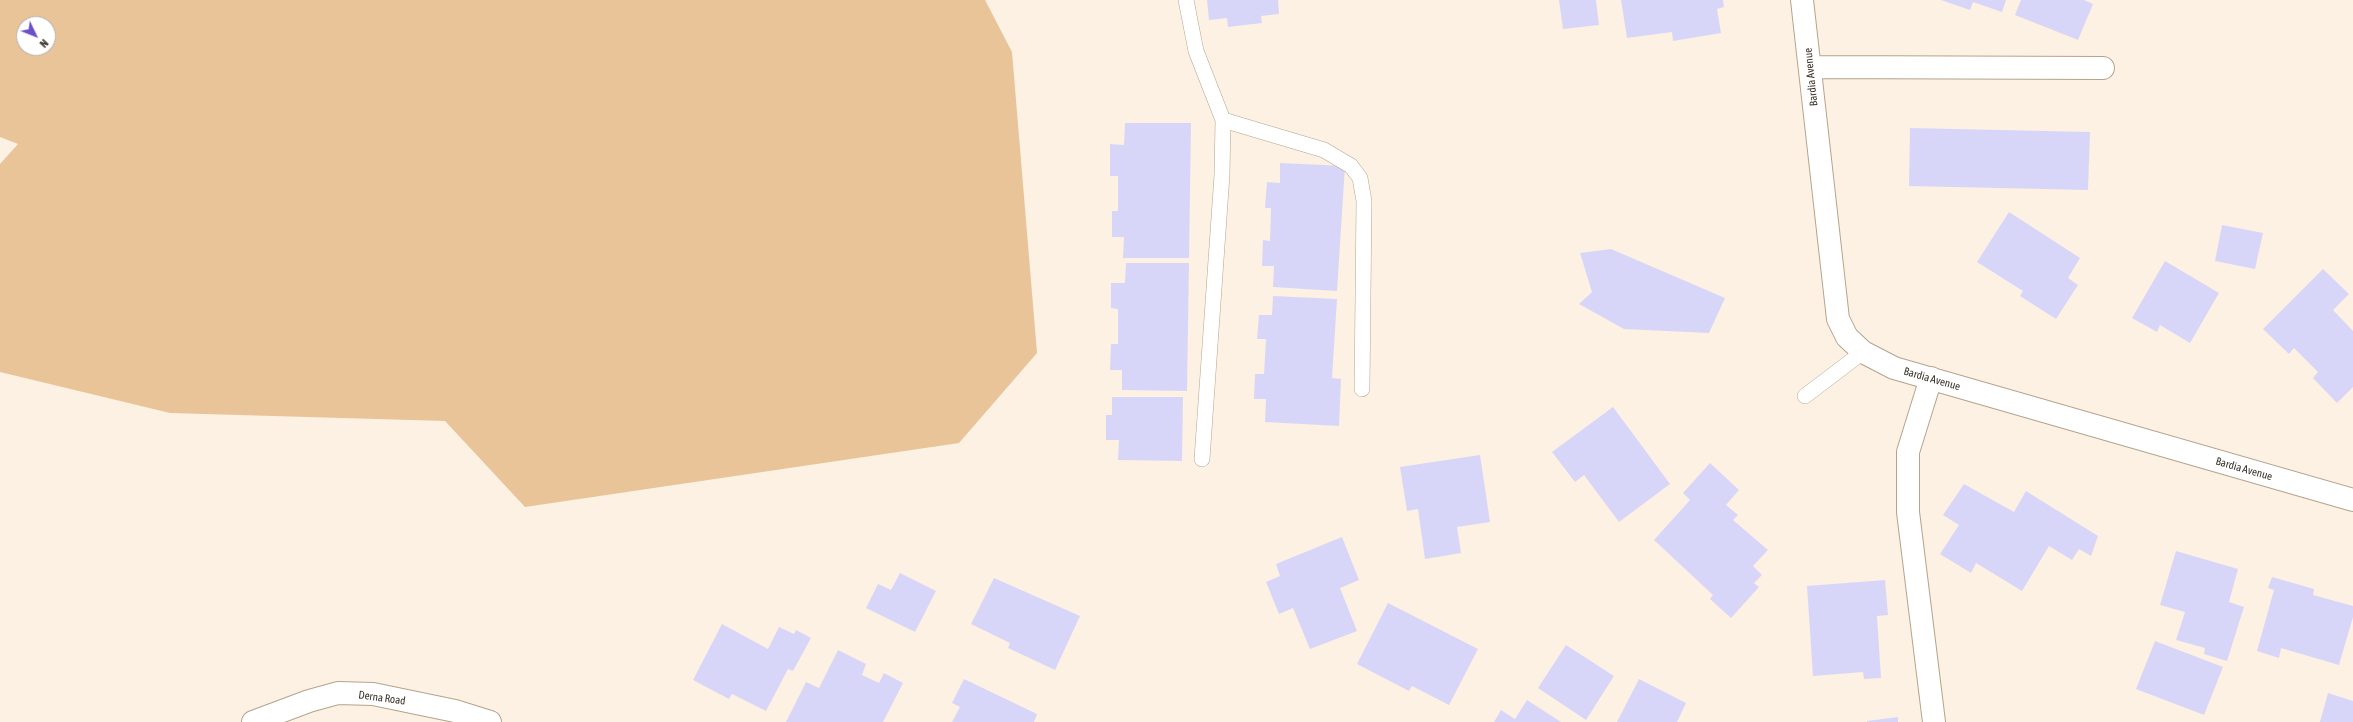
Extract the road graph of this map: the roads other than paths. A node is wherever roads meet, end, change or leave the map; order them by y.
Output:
1 (1186, 0) edge
2 (1802, 0) edge
3 (1810, 67) junction
4 (2104, 68) dead end
5 (1223, 120) junction
6 (1863, 352) junction
7 (1931, 378) junction
8 (1362, 389) dead end
9 (1805, 396) dead end
10 (1202, 459) dead end
11 (2353, 500) edge
12 (453, 716) edge
13 (253, 722) edge
14 (490, 722) edge
15 (1934, 722) edge

1 - 5 lane
2 - 3 street, Bardia Avenue
3 - 4 street
3 - 6 street, Bardia Avenue
5 - 8 lane
5 - 10 lane
6 - 7 street, Bardia Avenue
6 - 9 lane
7 - 11 street, Bardia Avenue
7 - 15 street
12 - 13 street, Derna Road
12 - 14 street, Derna Road

